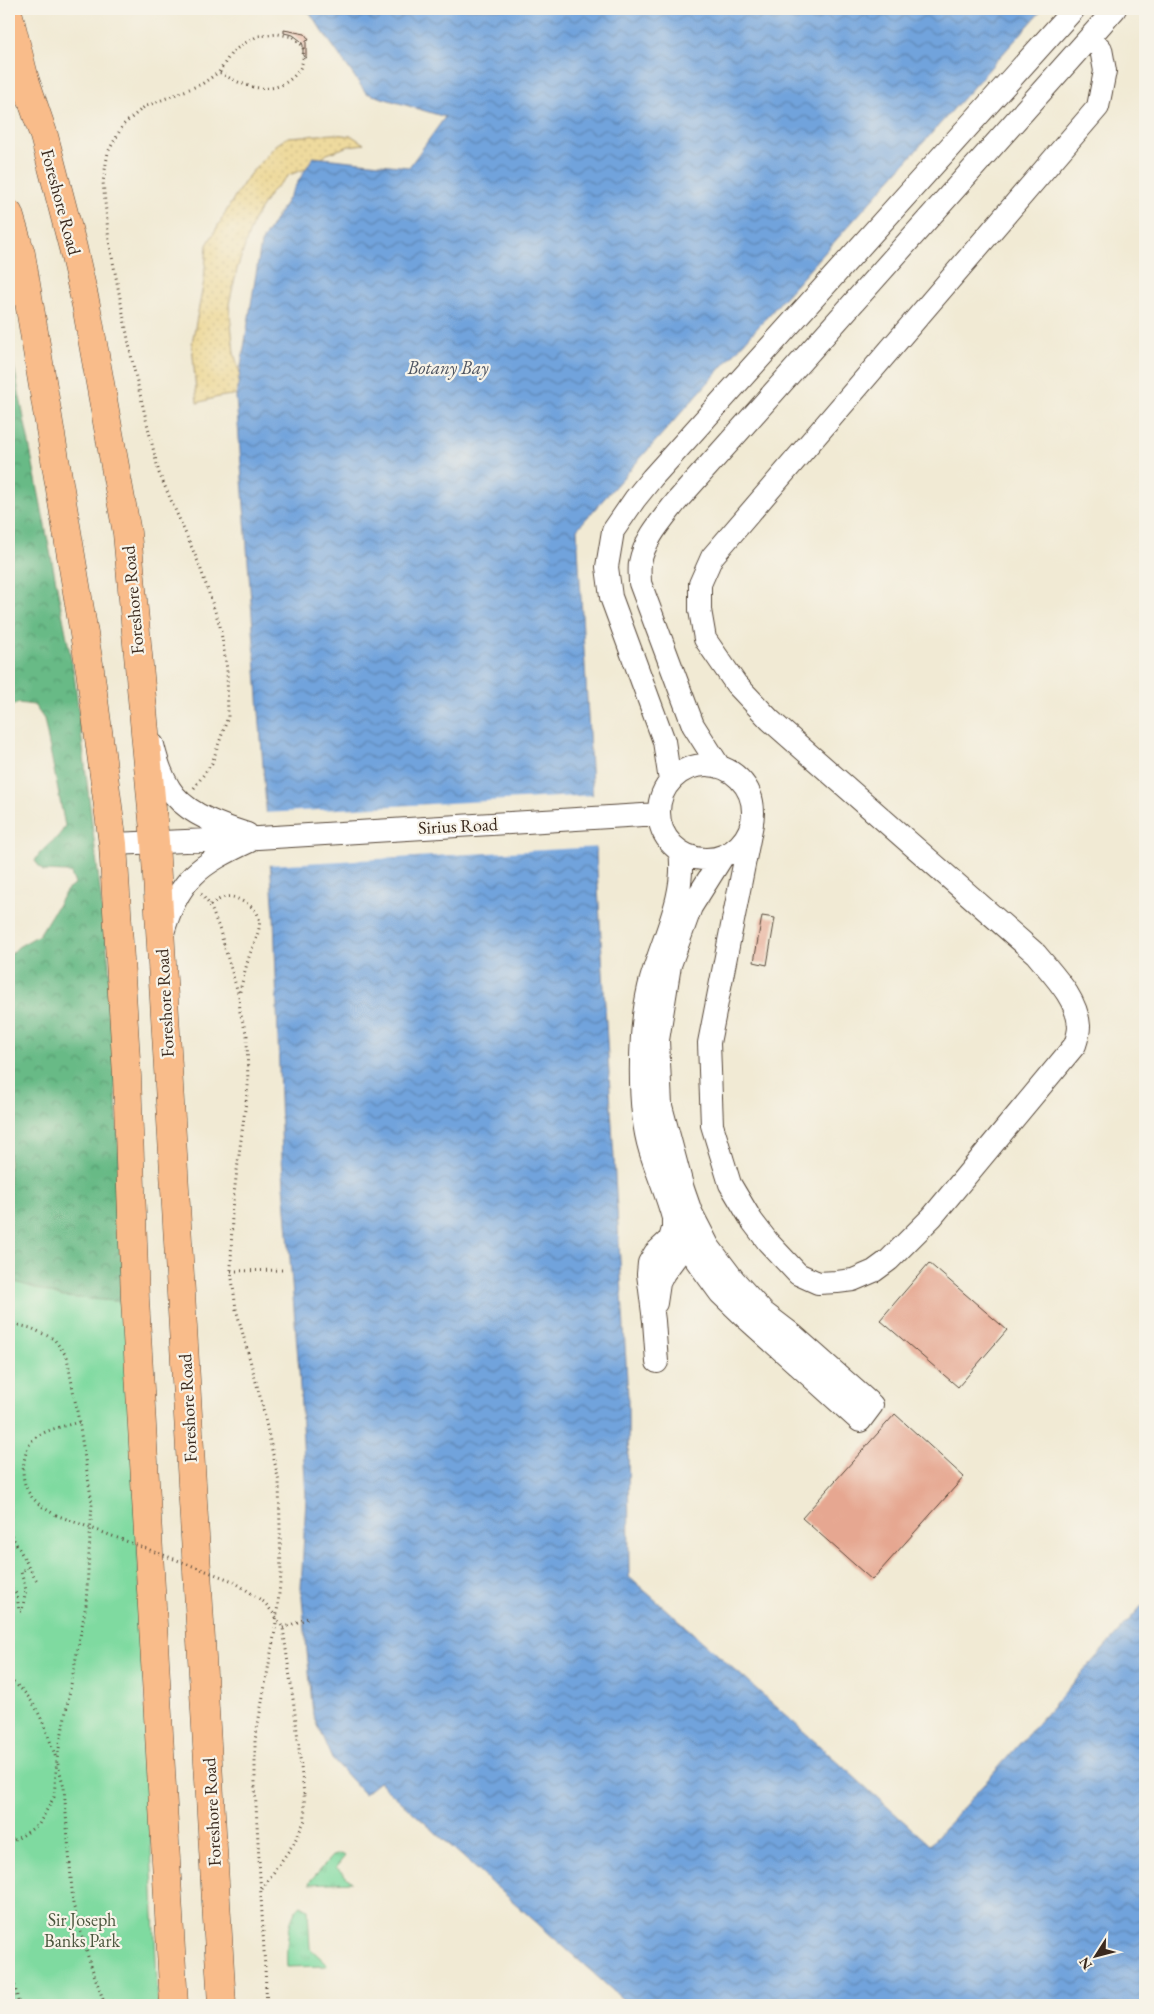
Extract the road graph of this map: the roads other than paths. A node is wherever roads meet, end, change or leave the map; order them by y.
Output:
1 (1074, 9) edge
2 (1115, 9) edge
3 (9, 16) edge
4 (1090, 38) junction
5 (9, 214) edge
6 (144, 714) junction
7 (719, 766) junction
8 (670, 781) junction
9 (659, 814) junction
10 (752, 824) junction
11 (258, 838) junction
12 (156, 842) junction
13 (113, 844) junction
14 (680, 851) junction
15 (723, 856) junction
16 (161, 938) junction
17 (682, 1215) junction
18 (685, 1245) junction
19 (654, 1321) junction
20 (657, 1362) dead end
21 (174, 2005) edge
22 (222, 2005) edge

1 - 8 street
2 - 4 street
3 - 6 main road, Foreshore Road
4 - 7 street
4 - 10 street
5 - 13 main road
6 - 11 street, Sirius Road
6 - 12 main road, Foreshore Road
7 - 8 street
7 - 10 street
8 - 9 street
9 - 11 street, Sirius Road
9 - 14 street
10 - 15 street
11 - 12 street, Sirius Road
11 - 16 street, Sirius Road
12 - 13 street, Sirius Road
12 - 16 main road, Foreshore Road
13 - 21 main road
14 - 15 street
14 - 17 street
15 - 17 street
16 - 22 main road, Foreshore Road
17 - 18 street
17 - 18 street
17 - 19 street
18 - 19 street
19 - 20 street

